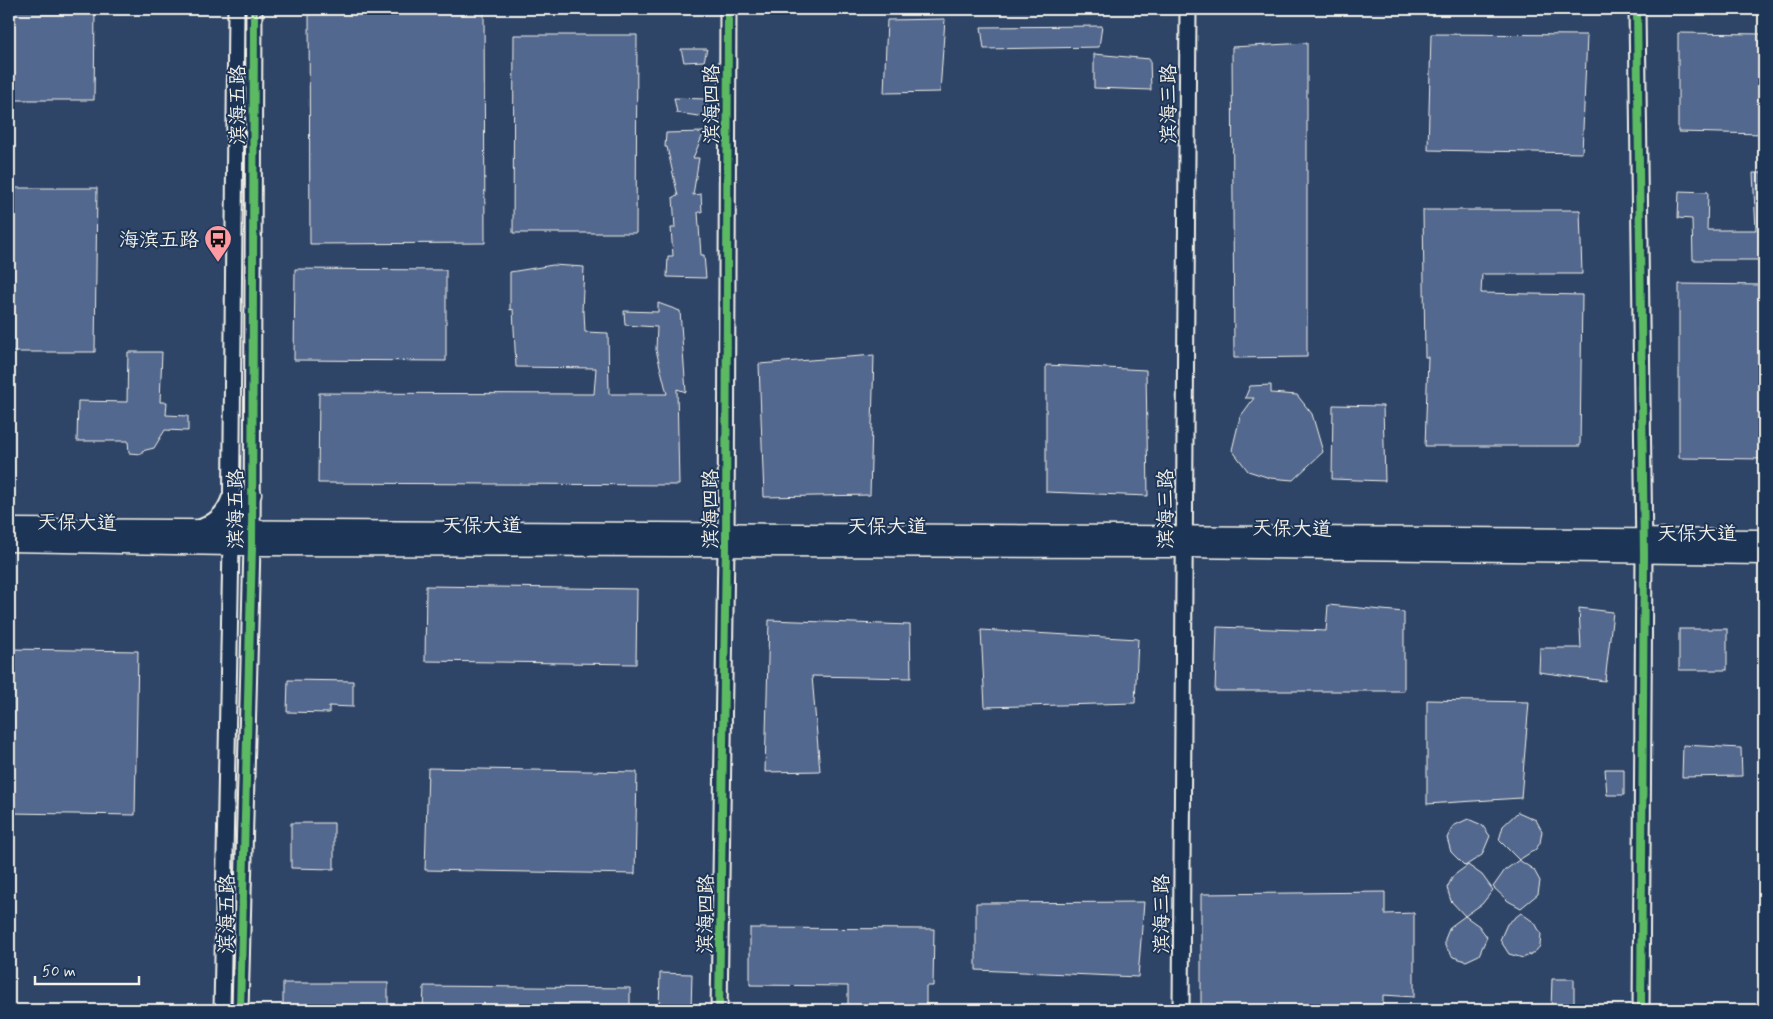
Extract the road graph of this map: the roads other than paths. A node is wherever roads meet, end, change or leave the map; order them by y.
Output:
1 (236, 9) edge
2 (254, 9) edge
3 (728, 9) edge
4 (1188, 9) edge
5 (1636, 9) edge
6 (232, 492) junction
7 (252, 494) junction
8 (9, 528) edge
9 (196, 529) junction
10 (230, 532) junction
11 (252, 538) junction
12 (1764, 539) edge
13 (726, 540) junction
14 (9, 542) edge
15 (1184, 542) junction
16 (1644, 546) junction
17 (1764, 555) edge
18 (222, 1010) edge
19 (240, 1010) edge
20 (719, 1010) edge
21 (1180, 1010) edge
22 (1641, 1010) edge

1 - 6 street, 滨海五路
2 - 7 street, 滨海五路
3 - 13 street, 滨海四路
4 - 15 street, 滨海三路
5 - 16 street
6 - 9 street
6 - 10 street, 滨海五路
7 - 10 main road
7 - 11 street, 滨海五路
8 - 9 main road, 天保大道
9 - 10 main road, 天保大道
10 - 11 main road, 天保大道
10 - 14 main road, 天保大道
10 - 18 street, 滨海五路
11 - 13 main road, 天保大道
11 - 19 street, 滨海五路
12 - 16 main road, 天保大道
13 - 15 main road, 天保大道
13 - 20 street, 滨海四路
15 - 16 main road, 天保大道
15 - 21 street, 滨海三路
16 - 17 main road, 天保大道
16 - 22 street

